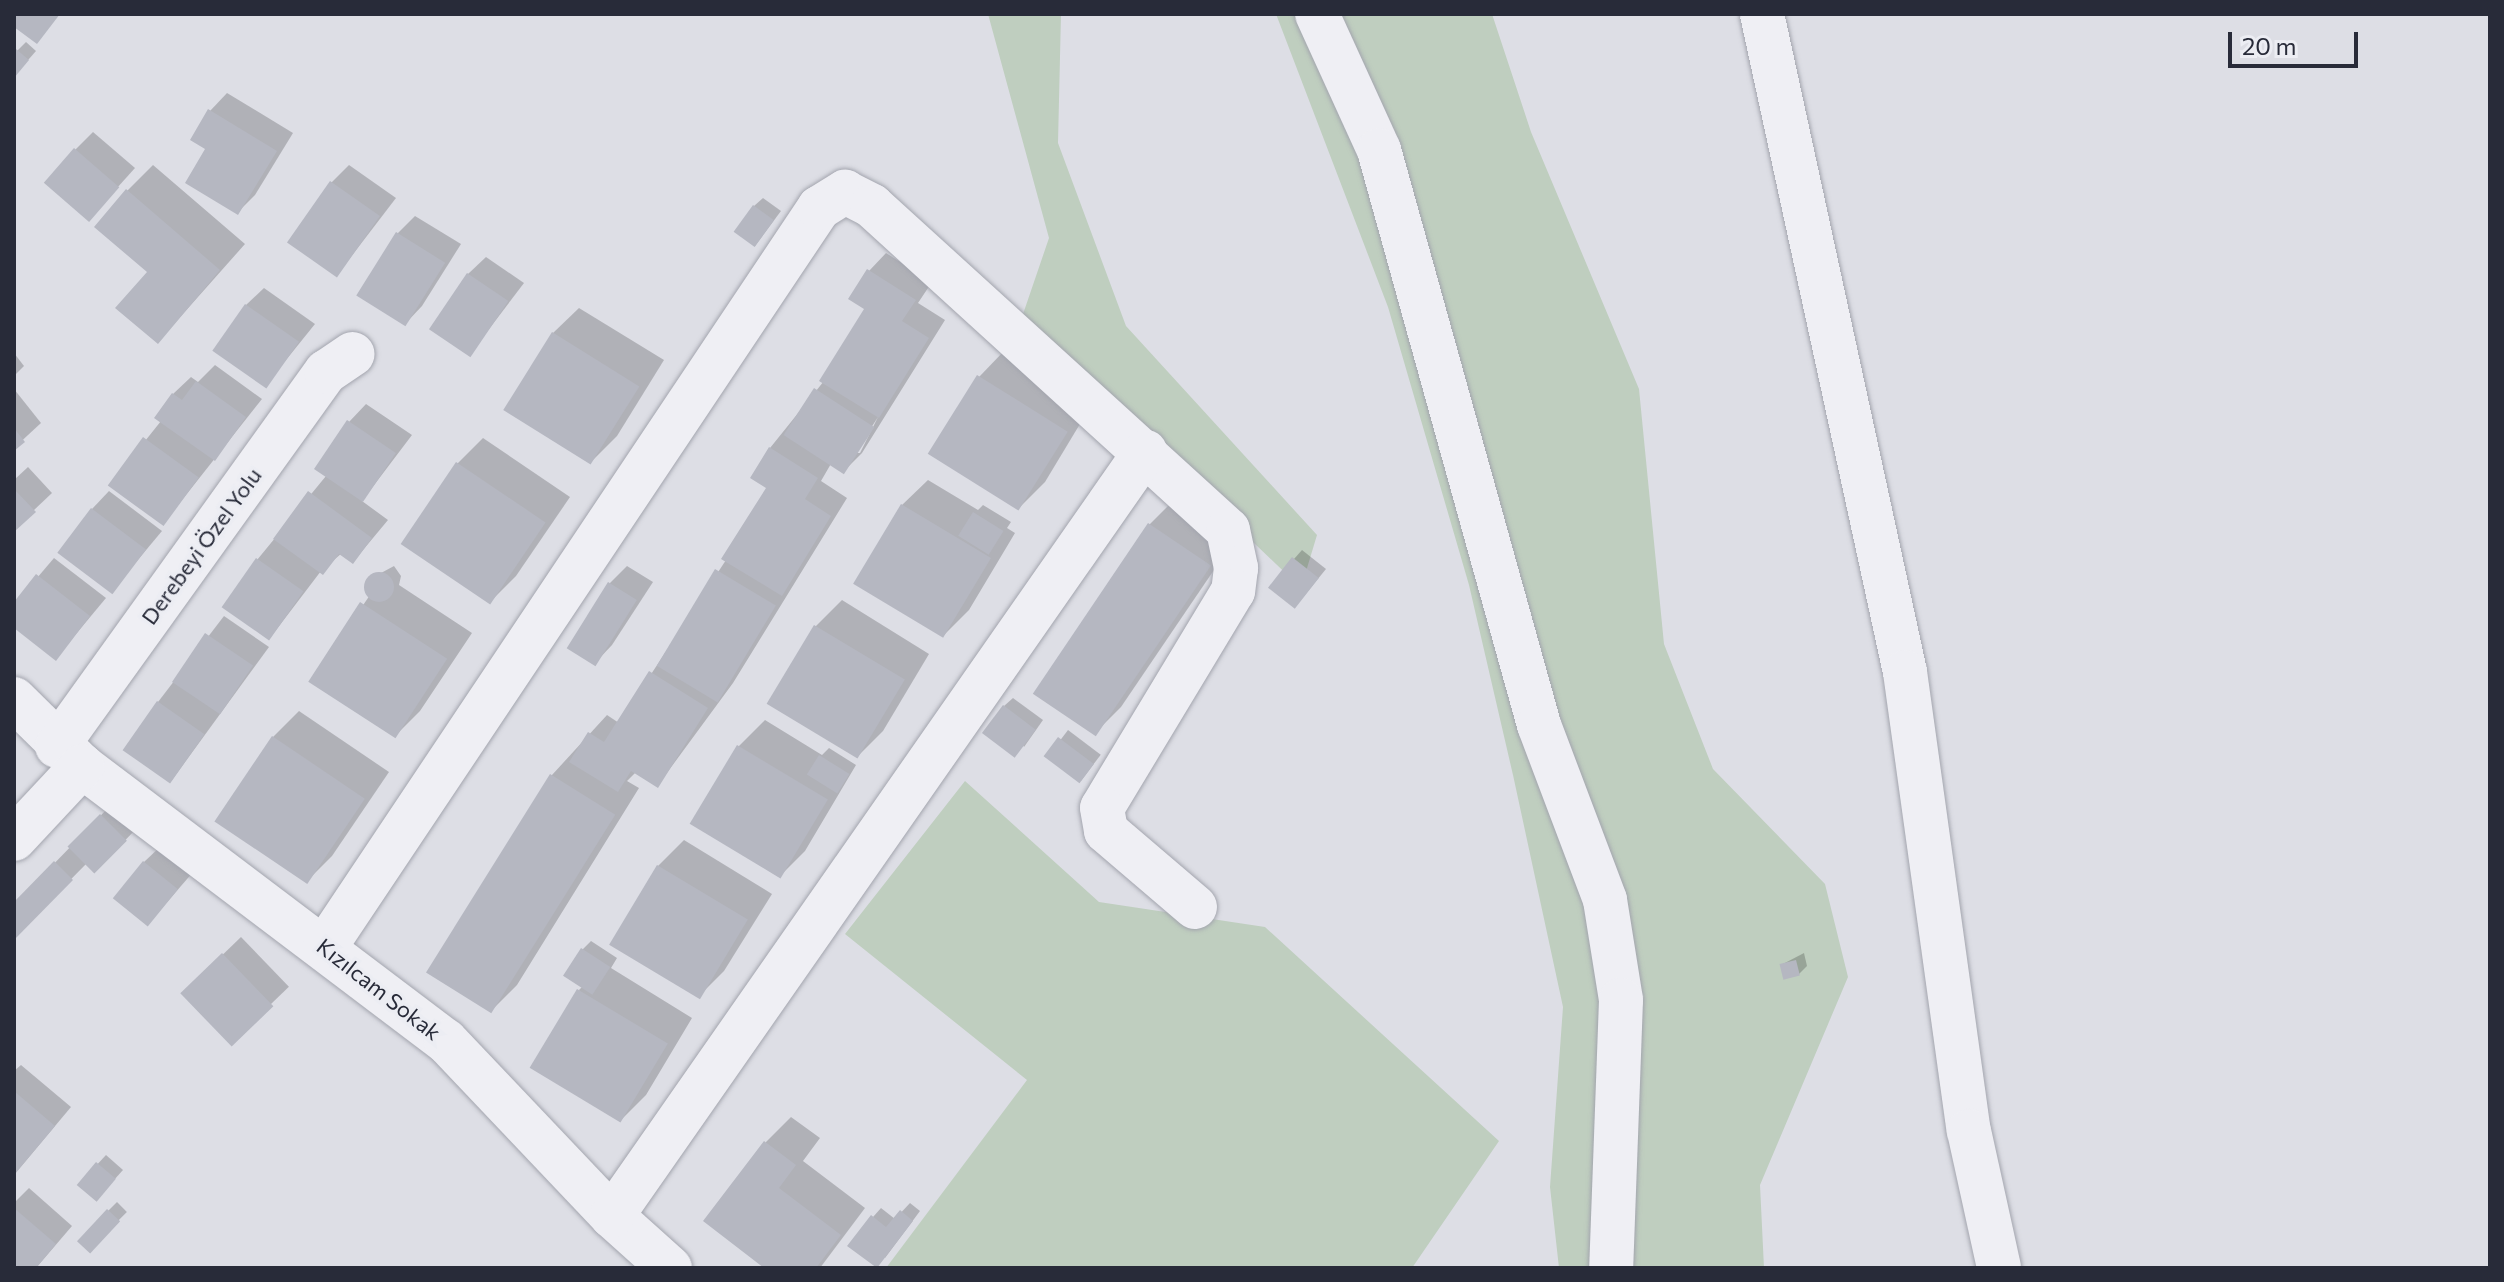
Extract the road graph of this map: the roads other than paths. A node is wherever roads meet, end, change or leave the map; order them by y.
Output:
1 (1317, 14) edge
2 (1762, 14) edge
3 (353, 354) dead end
4 (1145, 452) junction
5 (14, 699) edge
6 (69, 756) junction
7 (14, 839) edge
8 (1195, 907) dead end
9 (325, 947) junction
10 (612, 1216) junction
11 (670, 1268) edge
12 (1611, 1268) edge
13 (1999, 1268) edge

1 - 12 street
2 - 13 street
3 - 6 street, Derebeyi Özel Yolu
4 - 8 street
4 - 9 street
4 - 10 street
5 - 6 street, Kızılcam Sokak
6 - 7 street, Derebeyi Özel Yolu
6 - 9 street, Kızılcam Sokak
9 - 10 street, Kızılcam Sokak
10 - 11 street, Kızılcam Sokak

